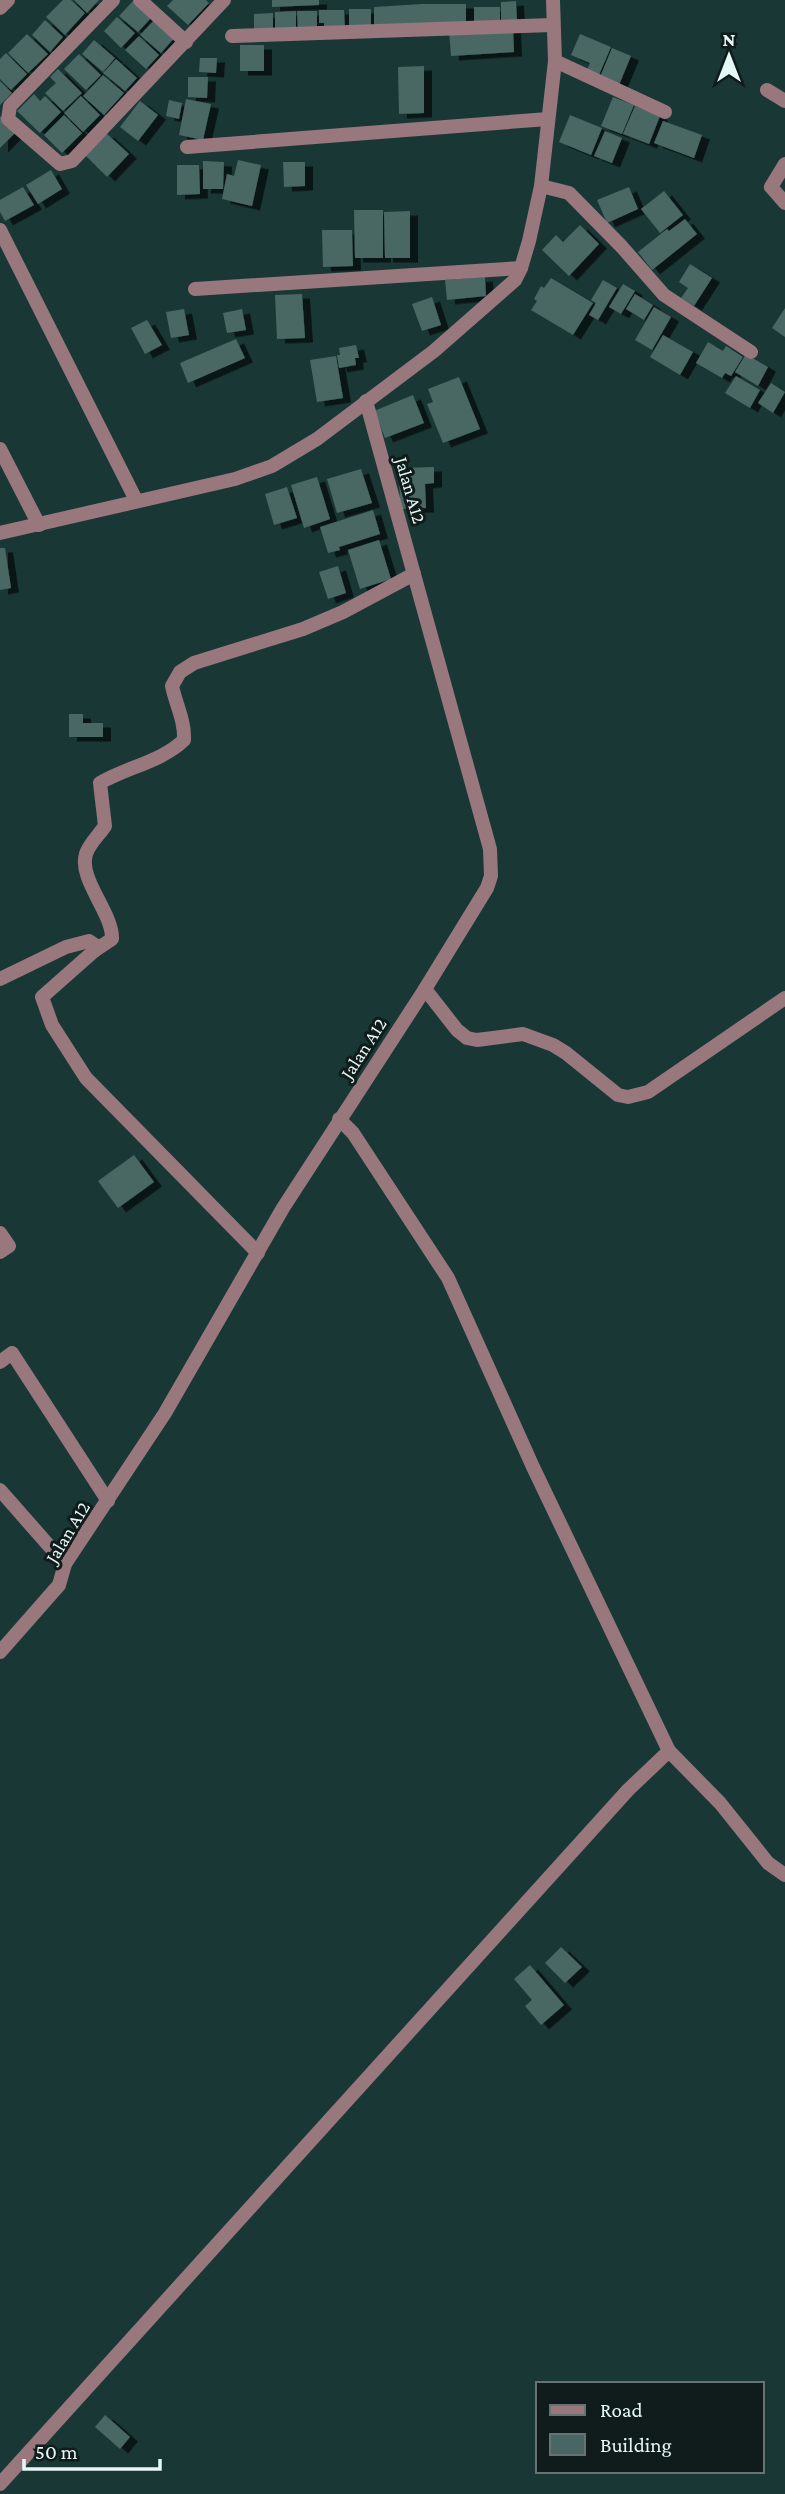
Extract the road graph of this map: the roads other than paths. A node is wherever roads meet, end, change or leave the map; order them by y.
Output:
1 (8, 0) edge
2 (113, 0) edge
3 (140, 0) edge
4 (224, 0) edge
5 (553, 0) edge
6 (0, 8) edge
7 (553, 25) junction
8 (232, 36) dead end
9 (186, 42) junction
10 (555, 61) junction
11 (767, 90) dead end
12 (785, 101) edge
13 (665, 112) dead end
14 (548, 119) junction
15 (187, 147) dead end
16 (785, 164) edge
17 (541, 186) junction
18 (785, 203) edge
19 (0, 230) edge
20 (521, 268) junction
21 (195, 289) dead end
22 (751, 352) dead end
23 (366, 401) junction
24 (0, 449) edge
25 (136, 500) junction
26 (39, 524) junction
27 (0, 533) edge
28 (414, 574) junction
29 (94, 951) junction
30 (0, 979) edge
31 (425, 989) junction
32 (785, 998) edge
33 (340, 1119) junction
34 (0, 1233) edge
35 (0, 1252) edge
36 (258, 1253) junction
37 (0, 1362) edge
38 (0, 1490) edge
39 (108, 1501) junction
40 (65, 1564) junction
41 (0, 1653) edge
42 (669, 1751) junction
43 (785, 1875) edge
44 (0, 2484) edge

1 - 6 street
2 - 9 street
3 - 9 street
4 - 9 street
5 - 7 street
7 - 8 street
7 - 10 street
10 - 13 street
10 - 14 street
11 - 12 street
14 - 15 street
14 - 17 street
16 - 18 street
17 - 20 street
17 - 22 street
19 - 25 street
20 - 21 street
20 - 23 street
23 - 25 street
23 - 28 street, Jalan A12
24 - 26 street
25 - 26 street
26 - 27 street
28 - 29 street
28 - 31 street, Jalan A12
29 - 30 street
29 - 36 street
31 - 32 street
31 - 33 street, Jalan A12
33 - 36 street, Jalan A12
33 - 42 street
34 - 35 street
36 - 39 street, Jalan A12
37 - 39 street
38 - 40 street
39 - 40 street, Jalan A12
40 - 41 street, Jalan A12
42 - 43 street
42 - 44 street

